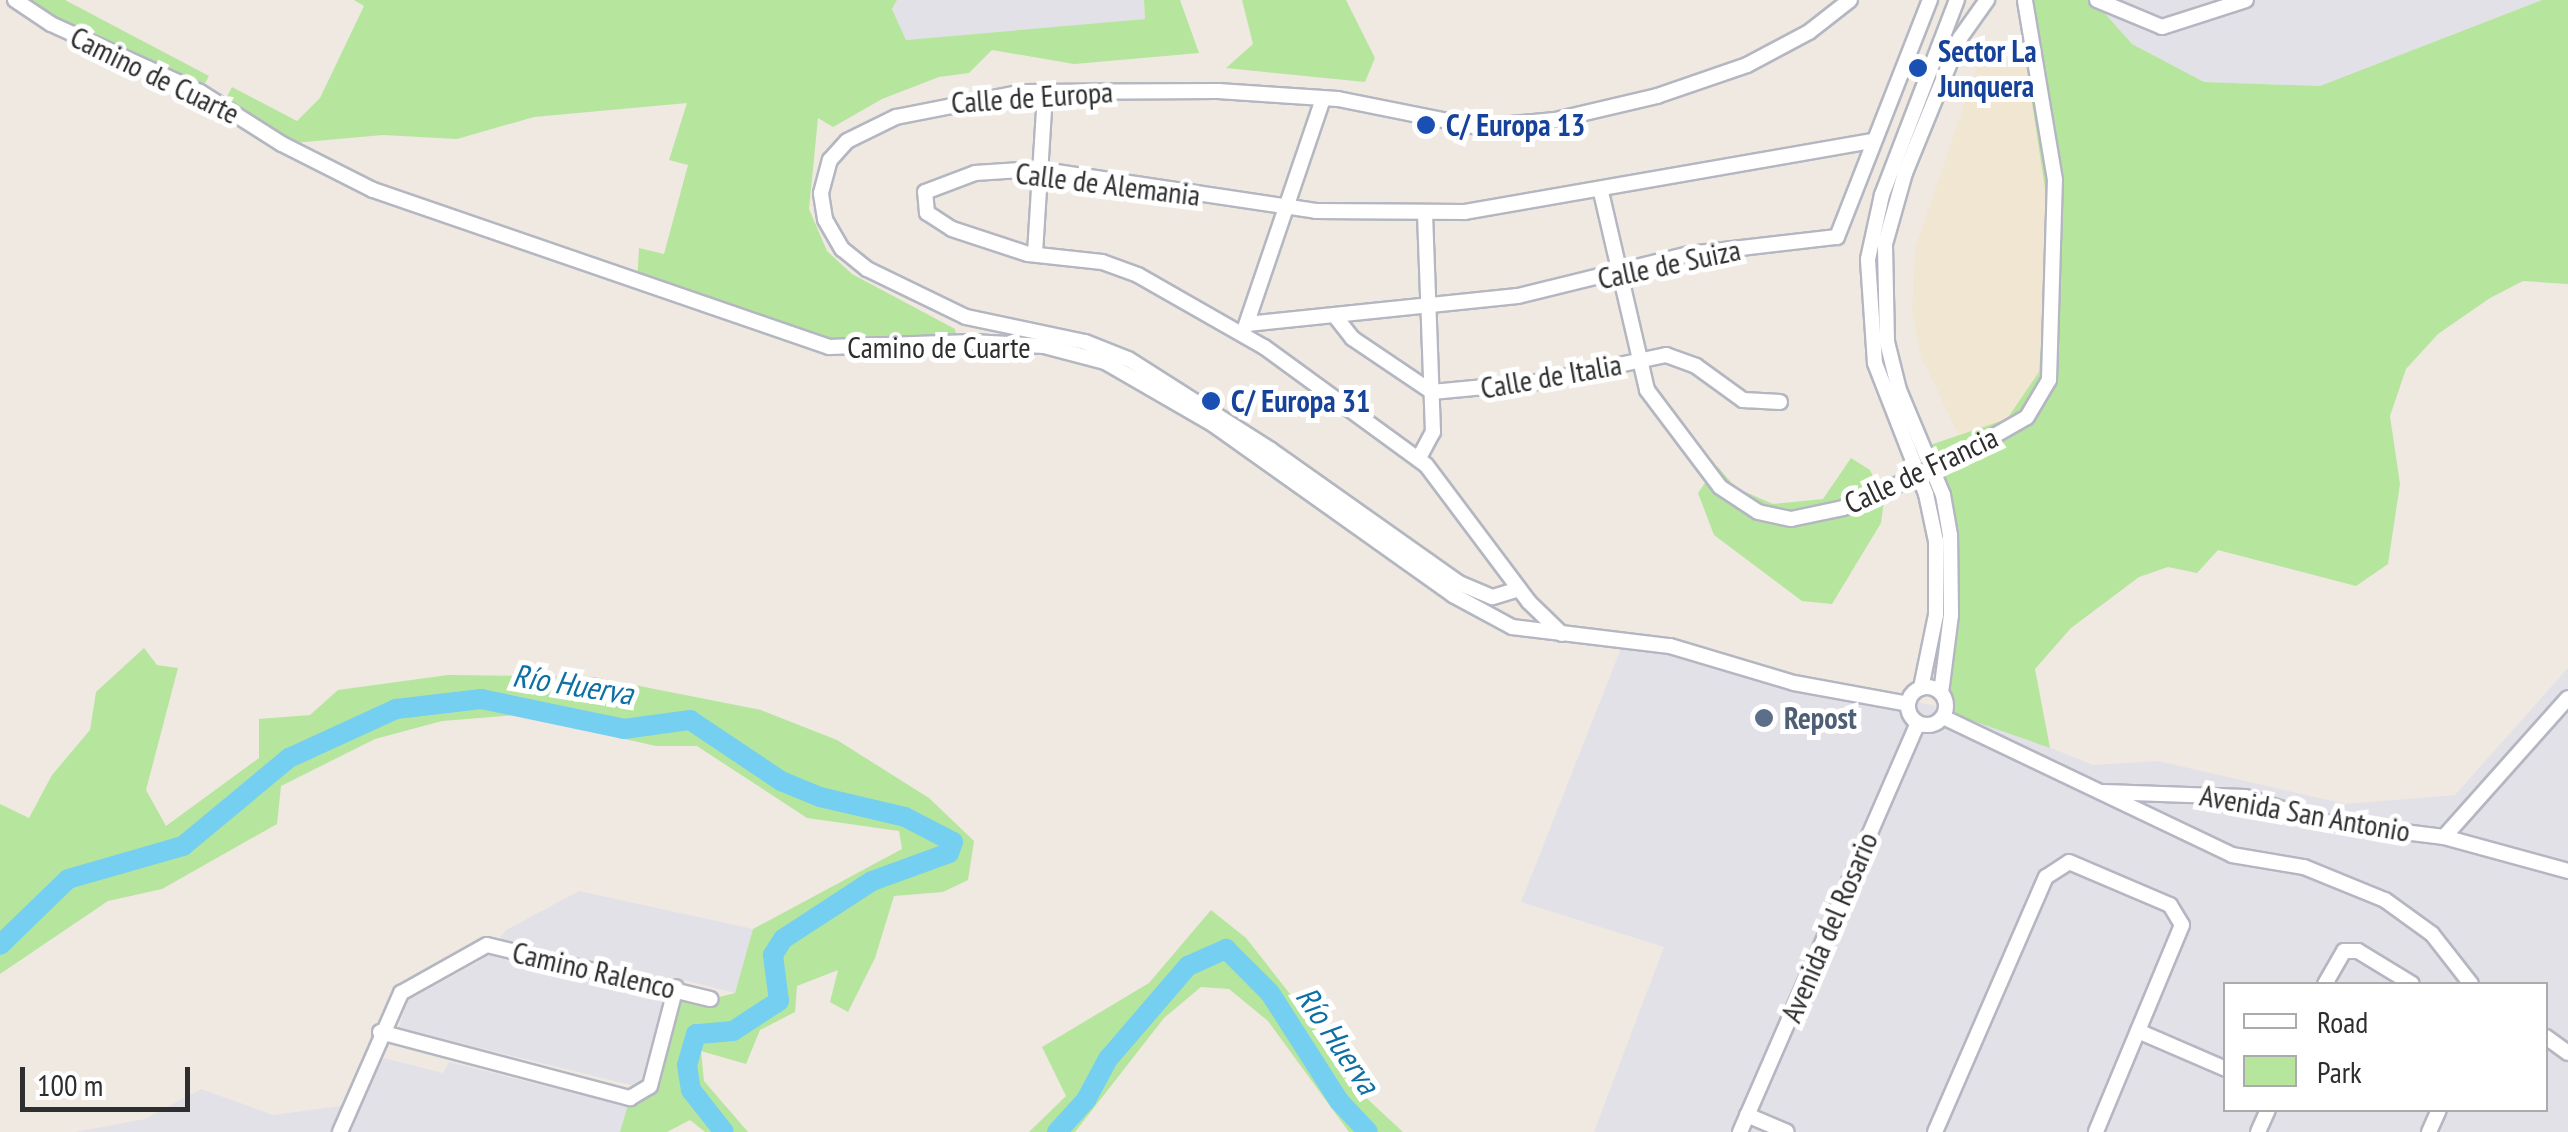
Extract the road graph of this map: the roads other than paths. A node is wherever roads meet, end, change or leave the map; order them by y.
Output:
1 (15, 0) edge
2 (1850, 0) edge
3 (1930, 0) edge
4 (1957, 0) edge
5 (1986, 0) edge
6 (2025, 0) edge
7 (2097, 0) edge
8 (2246, 0) edge
9 (1044, 92) junction
10 (1323, 99) junction
11 (1870, 141) junction
12 (1044, 173) junction
13 (1601, 192) junction
14 (1287, 208) junction
15 (1425, 213) junction
16 (1035, 253) junction
17 (1620, 273) junction
18 (1428, 306) junction
19 (1335, 316) junction
20 (1244, 328) junction
21 (1638, 360) junction
22 (1432, 392) junction
23 (1780, 402) dead end
24 (1418, 458) junction
25 (1519, 589) junction
26 (1534, 608) junction
27 (1532, 631) junction
28 (1562, 635) junction
29 (1920, 688) junction
30 (1940, 693) junction
31 (2568, 698) edge
32 (1908, 704) junction
33 (1942, 717) junction
34 (1918, 723) junction
35 (2157, 791) junction
36 (2098, 792) junction
37 (2151, 814) junction
38 (2444, 837) junction
39 (2568, 871) edge
40 (2327, 982) edge
41 (2409, 982) edge
42 (2470, 982) edge
43 (676, 987) junction
44 (710, 999) dead end
45 (380, 1032) junction
46 (2138, 1032) junction
47 (2568, 1032) edge
48 (2549, 1040) edge
49 (2568, 1053) edge
50 (2223, 1068) edge
51 (1747, 1115) junction
52 (340, 1132) edge
53 (1740, 1132) edge
54 (1786, 1132) edge
55 (1936, 1132) edge
56 (2096, 1132) edge

1 - 27 street, Camino de Cuarte
2 - 10 street, Calle de Europa
3 - 11 street, Calle de Suiza
4 - 29 street
5 - 30 street
6 - 21 street, Calle de Francia, bridge
7 - 8 street
9 - 10 street, Calle de Europa
9 - 12 street
9 - 25 street, Calle de Europa
10 - 14 street
11 - 13 street, Calle de Alemania
11 - 17 street, Calle de Suiza
12 - 14 street, Calle de Alemania
12 - 16 street
12 - 16 street, Calle de Alemania
13 - 15 street, Calle de Alemania
13 - 17 street, Calle de Francia
14 - 15 street, Calle de Alemania
14 - 20 street
15 - 18 street
16 - 20 street, Calle de Alemania
17 - 18 street, Calle de Suiza
17 - 21 street, Calle de Francia
18 - 19 street, Calle de Suiza
18 - 22 street
19 - 20 street, Calle de Suiza
19 - 22 street
20 - 24 street, Calle de Alemania
21 - 22 street, Calle de Italia
21 - 23 street, Calle de Italia
22 - 24 street
24 - 25 street, Calle de Alemania
25 - 26 street, Calle de Alemania
26 - 27 street
26 - 28 street, Calle de Alemania
27 - 28 street, Camino de Cuarte
28 - 32 street, Camino de Cuarte
29 - 30 street
29 - 32 street
30 - 33 street
31 - 38 street
32 - 34 street
33 - 34 street
33 - 36 street
34 - 51 street, Avenida del Rosario
35 - 36 street, Avenida San Antonio
35 - 37 street
35 - 38 street, Avenida San Antonio
36 - 37 street
37 - 42 street
38 - 39 street, Avenida San Antonio
40 - 41 street
43 - 44 street, Camino Ralenco
43 - 45 street, Camino Ralenco
43 - 45 street
45 - 52 street, Camino Ralenco
46 - 50 street
46 - 55 street
46 - 56 street
47 - 48 street
48 - 49 street
51 - 53 street, Avenida del Rosario
51 - 54 street

